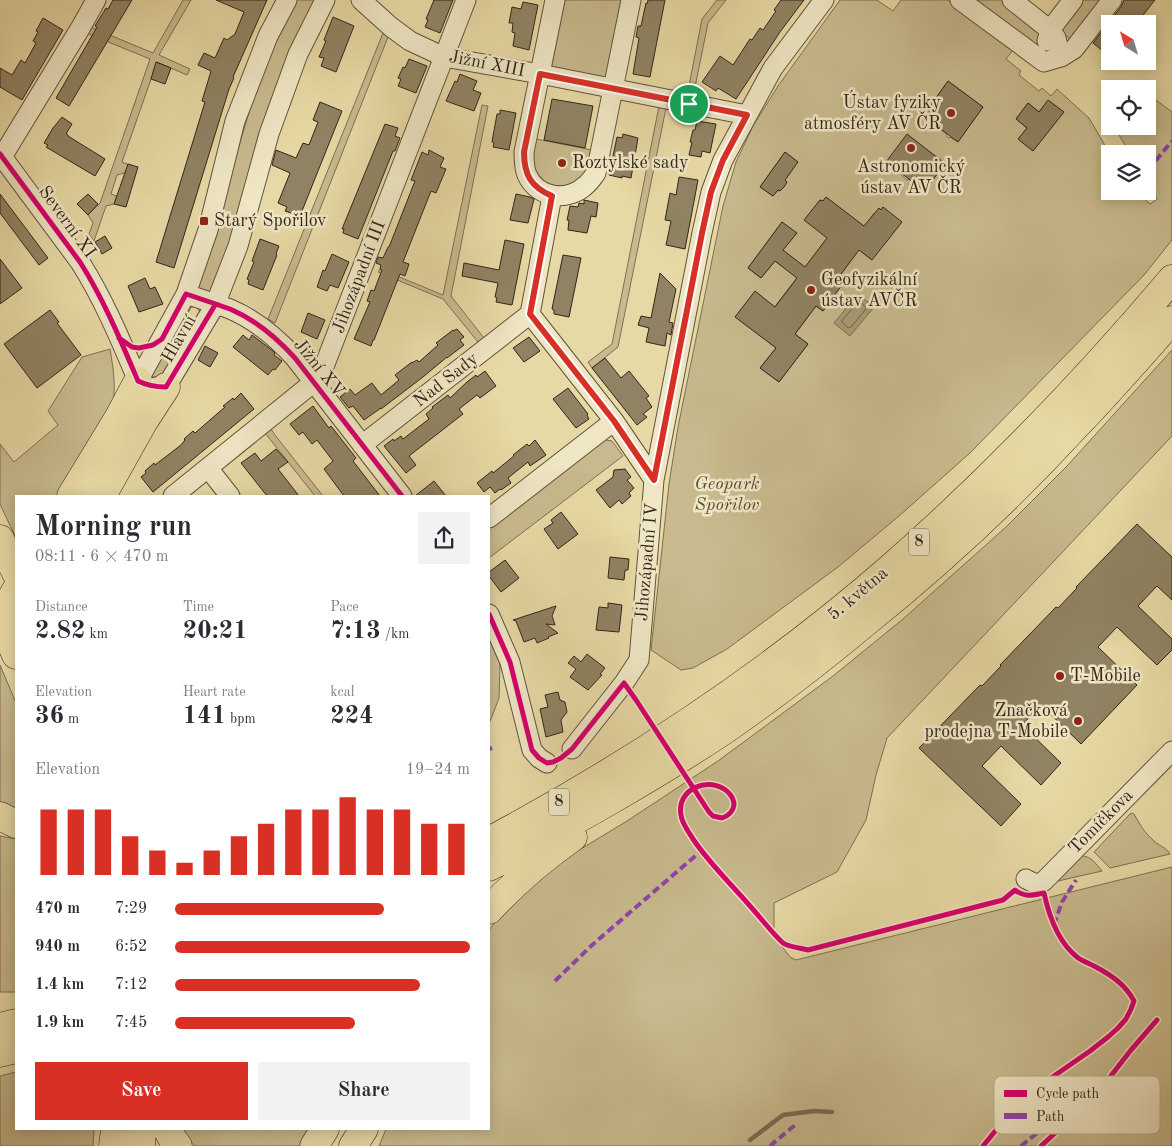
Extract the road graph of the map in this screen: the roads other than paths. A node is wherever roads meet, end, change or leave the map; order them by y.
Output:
1 (96, 0) edge
2 (287, 0) edge
3 (325, 0) edge
4 (361, 0) edge
5 (466, 0) edge
6 (555, 0) edge
7 (631, 0) edge
8 (824, 0) edge
9 (960, 0) edge
10 (1012, 0) edge
11 (1073, 0) edge
12 (1112, 0) edge
13 (1050, 30) junction
14 (444, 57) junction
15 (1052, 60) junction
16 (540, 74) junction
17 (613, 89) junction
18 (747, 115) junction
19 (1, 156) edge
20 (552, 196) junction
21 (1172, 280) edge
22 (186, 294) junction
23 (215, 304) junction
24 (530, 314) junction
25 (1172, 320) edge
26 (119, 338) junction
27 (162, 338) junction
28 (138, 381) junction
29 (314, 382) junction
30 (166, 387) junction
31 (144, 421) junction
32 (614, 421) junction
33 (362, 446) junction
34 (208, 468) junction
35 (654, 480) junction
36 (72, 495) edge
37 (103, 495) edge
38 (174, 495) edge
39 (229, 495) edge
40 (401, 495) edge
41 (490, 517) edge
42 (0, 539) edge
43 (15, 571) edge
44 (15, 592) edge
45 (490, 616) edge
46 (0, 618) edge
47 (15, 653) edge
48 (572, 749) dead end
49 (696, 749) junction
50 (1172, 750) edge
51 (547, 763) dead end
52 (0, 816) edge
53 (15, 825) edge
54 (0, 826) edge
55 (15, 826) edge
56 (490, 840) edge
57 (490, 866) edge
58 (1026, 880) dead end
59 (490, 909) edge
60 (0, 1008) edge
61 (15, 1011) edge
62 (15, 1023) edge
63 (0, 1027) edge
64 (15, 1049) edge
65 (0, 1053) edge
66 (115, 1130) edge
67 (142, 1130) edge
68 (168, 1130) edge
69 (324, 1130) edge
70 (363, 1130) edge
71 (373, 1130) edge
72 (113, 1146) edge
73 (142, 1146) edge
74 (178, 1146) edge
75 (314, 1146) edge
76 (353, 1146) edge
77 (366, 1146) edge

1 - 19 street
2 - 22 street, Hlavní
3 - 23 street, Hlavní
4 - 14 street, Jižní XIII
5 - 14 street, Jihozápadní III
6 - 16 street
7 - 17 street
8 - 18 street, Jihozápadní IV
9 - 15 street
10 - 13 street
11 - 13 street
12 - 15 street
13 - 15 street
14 - 16 street, Jižní XIII
14 - 29 street, Jihozápadní III
16 - 17 street, Jižní XIII
16 - 20 street
17 - 18 street, Jižní XIII
17 - 20 street
18 - 35 street, Jihozápadní IV
19 - 26 street, Severní XI
20 - 24 street
21 - 56 highway, 5. května / 8
22 - 23 street, Jižní XV
22 - 27 street, Hlavní
23 - 29 street, Jižní XV
23 - 30 street, Hlavní
24 - 32 street
24 - 33 street, Nad Sady
25 - 49 highway, 5. května / 8
26 - 27 street
26 - 28 street, Severní XI
27 - 28 street, Hlavní
28 - 30 street
28 - 31 highway
28 - 36 highway
29 - 33 street, Jižní XV
29 - 34 street, Jihozápadní III
30 - 31 highway
31 - 37 highway
32 - 35 street
32 - 41 street
33 - 40 street, Jižní XV
34 - 38 street, Jihozápadní III
34 - 39 street
35 - 48 street, Jihozápadní IV
42 - 43 highway
44 - 46 highway
45 - 51 street
46 - 47 highway
49 - 57 highway, 5. května / 8
49 - 59 highway
50 - 58 street, Tomíčkova
52 - 53 highway
54 - 55 highway
60 - 61 highway
62 - 63 highway
64 - 65 highway
66 - 72 highway
67 - 73 highway
68 - 74 highway
69 - 75 highway
70 - 76 highway
71 - 77 highway

